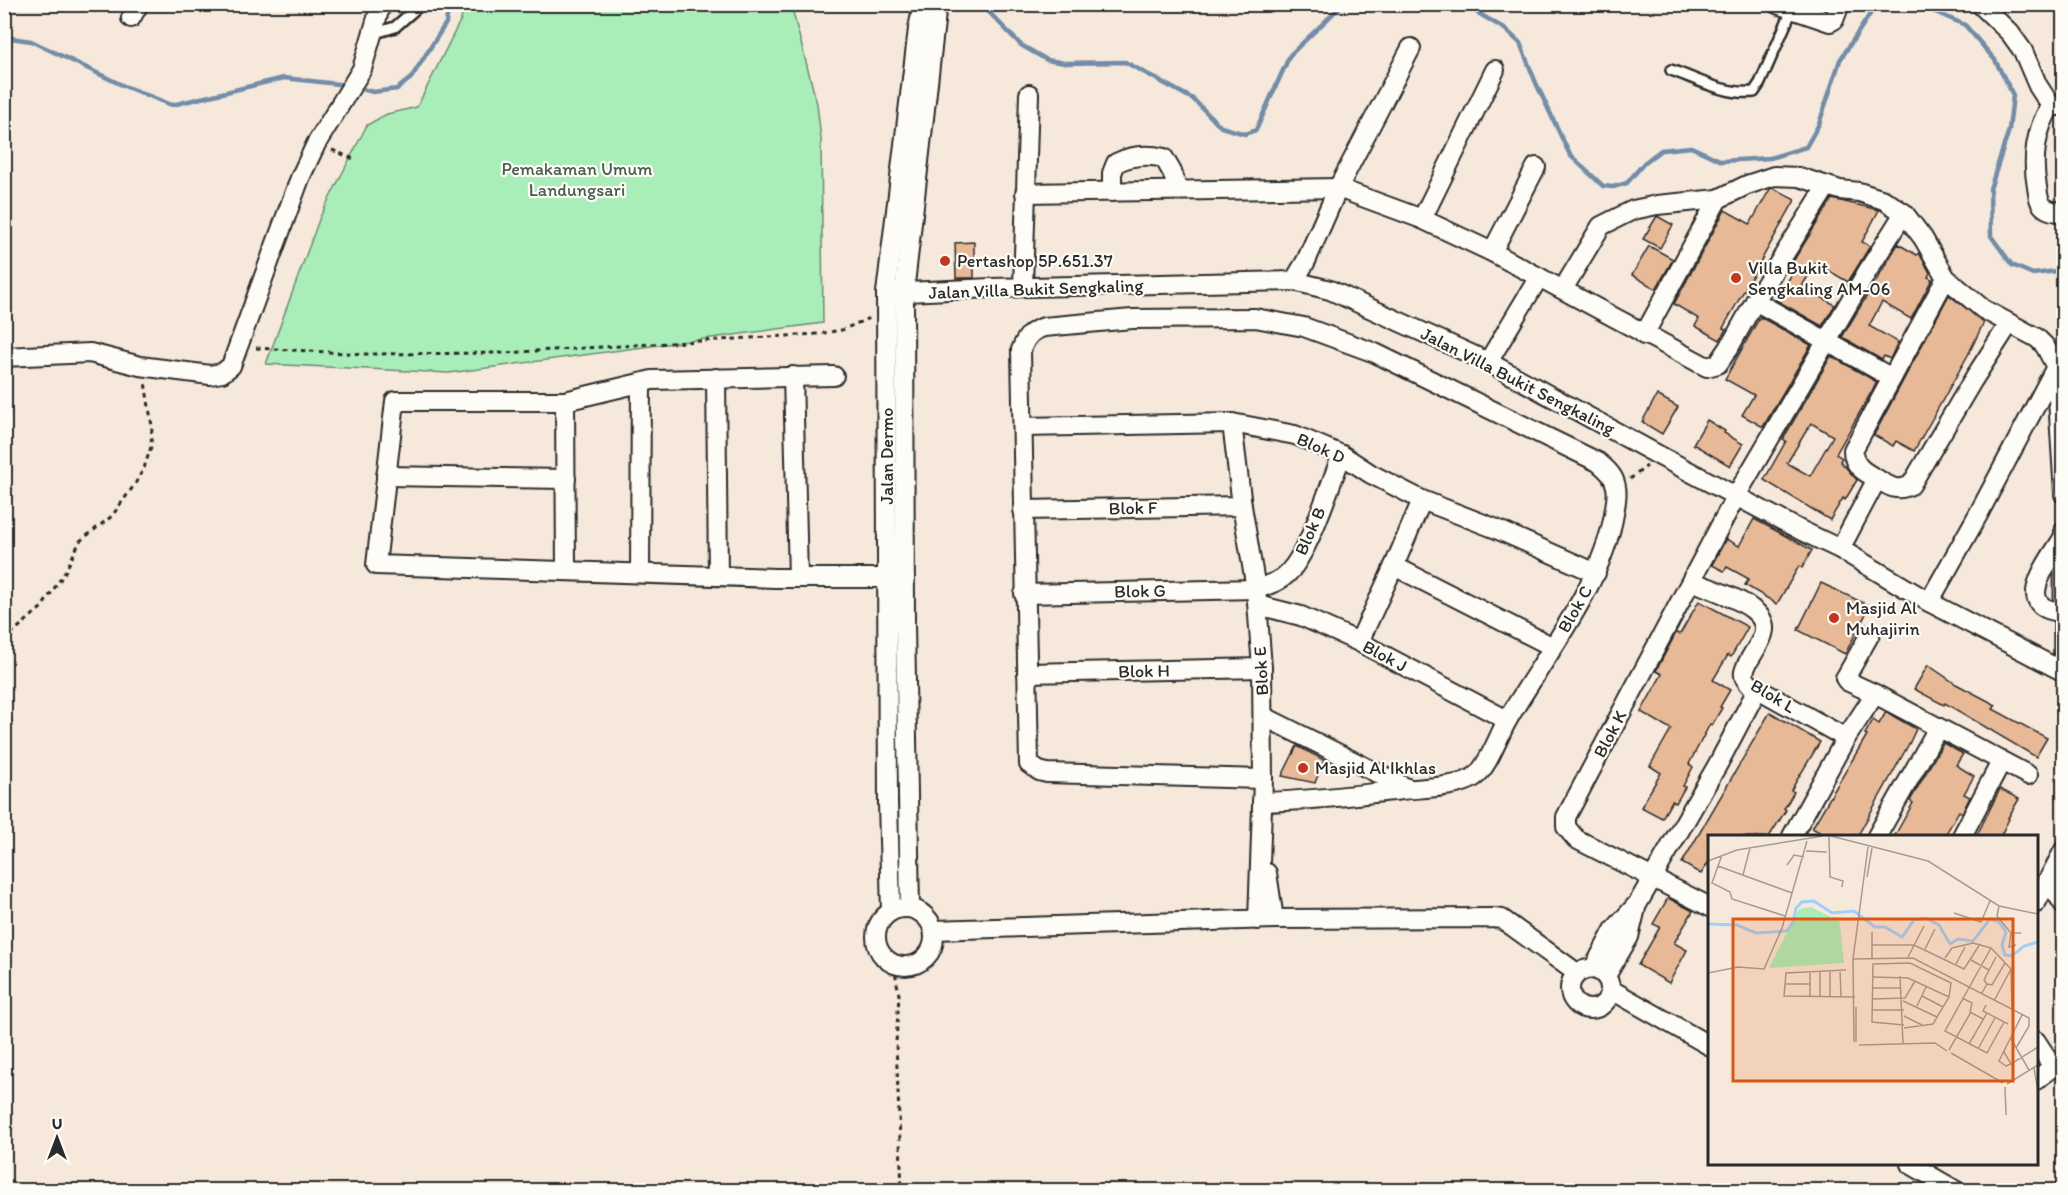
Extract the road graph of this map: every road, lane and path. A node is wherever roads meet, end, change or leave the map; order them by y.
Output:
1 (381, 4) edge
2 (420, 4) edge
3 (923, 4) edge
4 (937, 4) edge
5 (1840, 4) edge
6 (1980, 4) edge
7 (1784, 7) edge
8 (925, 30) junction
9 (372, 34) junction
10 (1411, 48) dead end
11 (1495, 70) dead end
12 (1671, 70) dead end
13 (1029, 94) dead end
14 (2057, 106) edge
15 (316, 144) junction
16 (354, 159) dead end
17 (1536, 167) dead end
18 (1827, 186) junction
19 (1338, 188) junction
20 (1178, 190) junction
21 (1112, 192) junction
22 (1024, 193) junction
23 (1718, 199) junction
24 (2064, 209) edge
25 (1904, 213) junction
26 (1422, 219) junction
27 (1492, 252) junction
28 (1539, 277) junction
29 (1946, 278) junction
30 (1294, 281) junction
31 (1023, 288) junction
32 (1563, 289) junction
33 (904, 293) junction
34 (886, 301) junction
35 (1755, 301) junction
36 (2009, 324) junction
37 (1644, 335) junction
38 (1828, 341) junction
39 (237, 347) junction
40 (4, 357) edge
41 (1488, 362) junction
42 (140, 366) junction
43 (2056, 367) junction
44 (793, 376) junction
45 (834, 376) dead end
46 (716, 378) junction
47 (1892, 378) junction
48 (641, 383) junction
49 (565, 401) junction
50 (1232, 423) junction
51 (1023, 427) junction
52 (1342, 455) junction
53 (1660, 456) junction
54 (386, 476) junction
55 (566, 479) junction
56 (1877, 479) junction
57 (1617, 489) junction
58 (2064, 494) edge
59 (1736, 496) junction
60 (1422, 500) junction
61 (1242, 506) junction
62 (1023, 510) junction
63 (2064, 531) edge
64 (2063, 538) edge
65 (1840, 549) junction
66 (1394, 566) junction
67 (566, 571) junction
68 (640, 573) junction
69 (1596, 573) junction
70 (718, 576) junction
71 (896, 577) junction
72 (798, 578) junction
73 (1692, 581) junction
74 (1024, 594) junction
75 (1257, 597) junction
76 (1929, 602) junction
77 (2063, 612) edge
78 (896, 623) junction
79 (1870, 634) dead end
80 (4, 640) edge
81 (1359, 642) junction
82 (1553, 647) junction
83 (1262, 668) junction
84 (2063, 672) edge
85 (1027, 673) junction
86 (1757, 690) junction
87 (1875, 694) junction
88 (1263, 716) junction
89 (1508, 720) junction
90 (1938, 728) junction
91 (1845, 738) junction
92 (2001, 762) junction
93 (2028, 775) dead end
94 (1263, 779) junction
95 (1408, 789) junction
96 (1262, 802) junction
97 (1793, 835) edge
98 (1878, 835) edge
99 (1963, 835) edge
100 (2064, 850) edge
101 (1653, 877) junction
102 (2048, 880) junction
103 (2038, 901) edge
104 (2064, 905) edge
105 (1708, 906) edge
106 (910, 908) junction
107 (891, 911) junction
108 (1266, 920) junction
109 (934, 930) junction
110 (894, 965) junction
111 (1596, 977) junction
112 (2038, 1042) edge
113 (1708, 1045) edge
114 (2058, 1064) edge
115 (2038, 1079) edge
116 (1912, 1165) edge
117 (902, 1191) edge
118 (1955, 1191) edge

1 - 9 street
2 - 9 lane
3 - 8 street, Jalan Dermo
4 - 8 street
5 - 7 street
6 - 14 street
7 - 12 lane
8 - 33 street
8 - 34 street, Jalan Dermo
9 - 15 street
10 - 19 street
11 - 26 street
13 - 22 street
14 - 24 street
15 - 16 path
15 - 39 street
17 - 27 street
18 - 23 street
18 - 25 street
18 - 35 street
19 - 20 street
19 - 26 street
19 - 30 street
20 - 21 street
20 - 21 street
21 - 22 street
22 - 31 street
23 - 32 street
23 - 37 street
25 - 29 street
25 - 38 street, Blok K
26 - 27 street
27 - 28 street
28 - 32 street
28 - 41 street
29 - 36 street
29 - 47 street
30 - 31 street, Jalan Villa Bukit Sengkaling
30 - 41 street, Jalan Villa Bukit Sengkaling
31 - 33 street, Jalan Villa Bukit Sengkaling
32 - 37 street
33 - 34 street, Jalan Villa Bukit Sengkaling
33 - 71 street
34 - 39 path
34 - 71 street, Jalan Dermo
35 - 37 street
35 - 38 street
36 - 43 street
36 - 56 street
38 - 47 street
38 - 59 street, Blok K
39 - 42 street
40 - 42 street
41 - 53 street, Jalan Villa Bukit Sengkaling
42 - 80 path
43 - 58 street
43 - 76 street
44 - 45 street
44 - 46 street
44 - 72 street
46 - 48 street
46 - 70 street
47 - 56 street
48 - 49 street
48 - 68 street
49 - 54 street
49 - 55 street
50 - 51 street, Blok D
50 - 52 street, Blok D
50 - 61 street, Blok E
51 - 57 street
51 - 62 street
52 - 60 street, Blok D
52 - 75 street, Blok B
53 - 57 path
53 - 59 street, Jalan Villa Bukit Sengkaling
54 - 55 street
54 - 67 street
55 - 67 street
56 - 65 street
57 - 69 street, Blok C
59 - 65 street, Jalan Villa Bukit Sengkaling
59 - 73 street, Blok K
60 - 66 street
60 - 69 street, Blok D
61 - 62 street, Blok F
61 - 75 street, Blok E
62 - 74 street
63 - 64 street
64 - 77 street
64 - 77 street
65 - 76 street, Jalan Villa Bukit Sengkaling
66 - 81 street
66 - 82 street
67 - 68 street
68 - 70 street
69 - 82 street, Blok C
70 - 72 street
71 - 72 street
71 - 78 street, Jalan Dermo
73 - 86 street, Blok L
73 - 101 street, Blok K
74 - 75 street, Blok G
74 - 85 street
75 - 81 street, Blok J
75 - 83 street, Blok E
76 - 84 street, Jalan Villa Bukit Sengkaling
77 - 84 street
78 - 106 street
78 - 107 street, Jalan Dermo
79 - 87 street
81 - 89 street, Blok J
82 - 89 street, Blok C
83 - 85 street, Blok H
83 - 88 street, Blok E
85 - 94 street
86 - 91 street, Blok L
86 - 101 street
87 - 90 street
87 - 91 street
88 - 94 street, Blok E
88 - 95 street
89 - 95 street, Blok C
90 - 92 street
90 - 98 street
91 - 97 street
92 - 93 street
92 - 99 street
94 - 96 street, Blok E
95 - 96 street, Blok C
96 - 108 street, Blok E
100 - 102 street
101 - 105 street, Blok K
101 - 111 street
102 - 103 street
102 - 104 street
106 - 107 street
106 - 109 street
107 - 110 street
108 - 109 street
108 - 111 street
109 - 110 street
110 - 117 path
111 - 113 street
112 - 114 street
114 - 115 street
116 - 118 street

